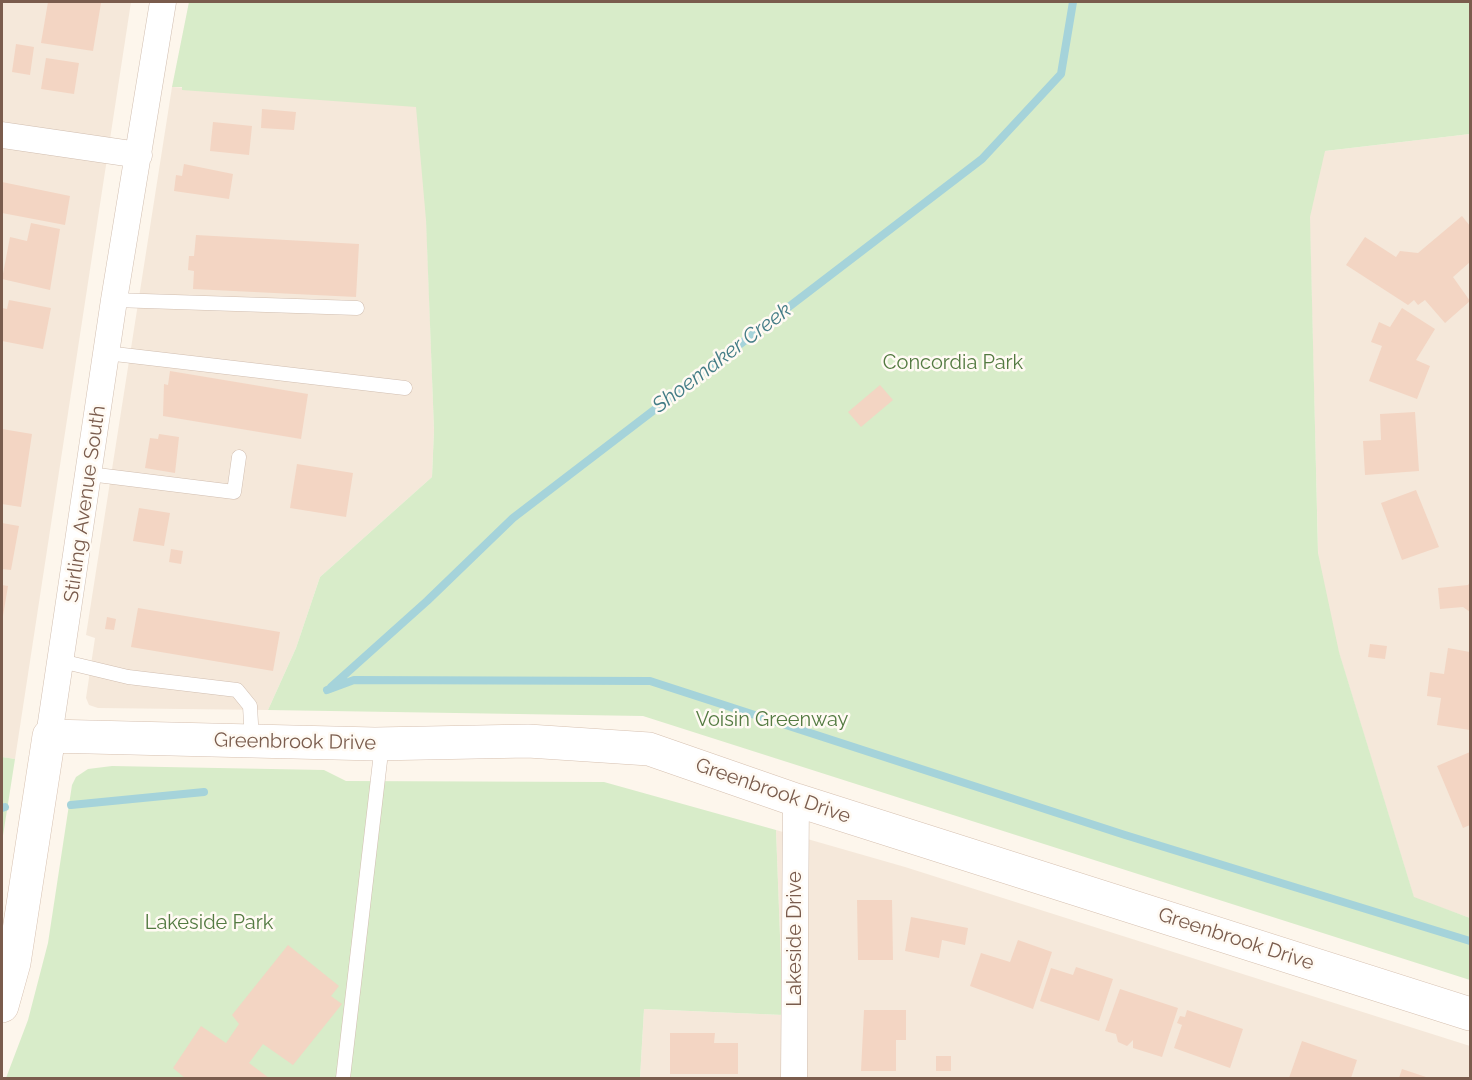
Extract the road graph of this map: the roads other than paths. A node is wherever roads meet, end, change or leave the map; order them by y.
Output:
1 (163, 2) edge
2 (2, 135) edge
3 (140, 156) junction
4 (114, 300) junction
5 (357, 308) dead end
6 (106, 353) junction
7 (405, 388) dead end
8 (239, 457) dead end
9 (89, 474) junction
10 (61, 661) junction
11 (49, 736) junction
12 (252, 741) junction
13 (382, 744) junction
14 (796, 800) junction
15 (9, 942) edge
16 (2, 1006) edge
17 (1470, 1014) edge
18 (343, 1078) edge
19 (794, 1078) edge

1 - 3 street, Stirling Avenue South
2 - 3 street
3 - 4 street, Stirling Avenue South
4 - 5 lane
4 - 6 street, Stirling Avenue South
6 - 7 lane
6 - 9 street, Stirling Avenue South
8 - 9 lane
9 - 10 street, Stirling Avenue South
10 - 11 street, Stirling Avenue South
10 - 12 lane
11 - 12 street, Greenbrook Drive
11 - 15 street, Stirling Avenue South
12 - 13 street, Greenbrook Drive
13 - 14 street, Greenbrook Drive
13 - 18 lane
14 - 17 street, Greenbrook Drive
14 - 19 street, Lakeside Drive
15 - 16 street, Stirling Avenue South

